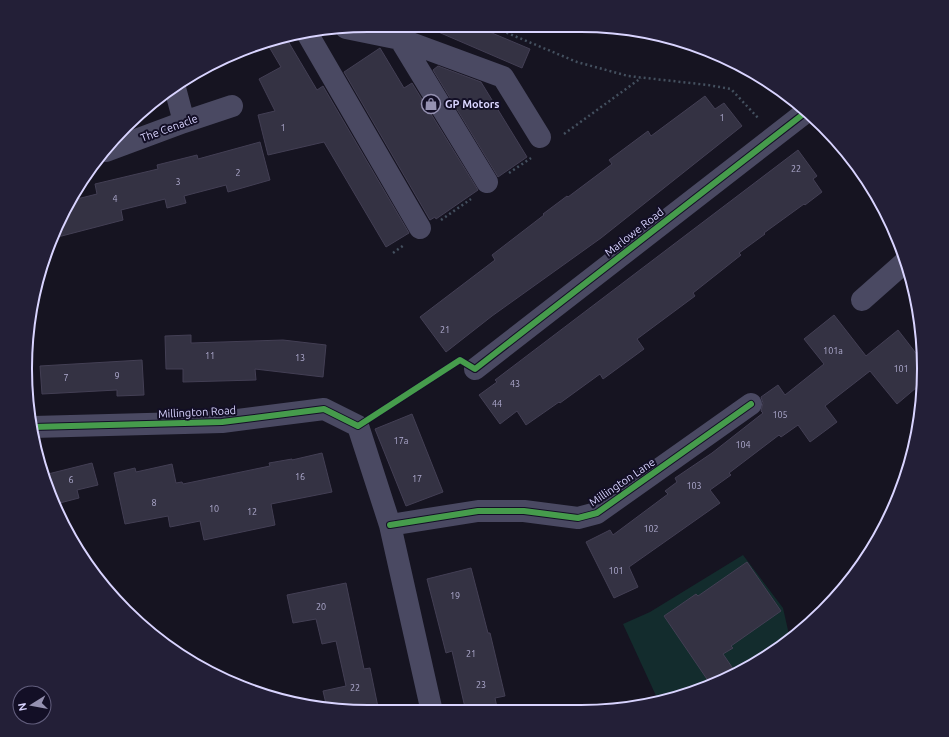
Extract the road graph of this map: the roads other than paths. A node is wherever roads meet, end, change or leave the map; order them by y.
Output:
1 (366, 32) edge
2 (309, 37) edge
3 (400, 39) junction
4 (176, 93) edge
5 (232, 106) dead end
6 (801, 116) edge
7 (184, 122) junction
8 (549, 138) road end
9 (117, 146) edge
10 (480, 190) road end
11 (423, 230) road end
12 (901, 266) edge
13 (862, 300) dead end
14 (475, 369) road end
15 (751, 404) dead end
16 (37, 427) edge
17 (390, 525) junction
18 (430, 705) edge

1 - 3 street
2 - 11 street
3 - 8 street
3 - 10 street
4 - 7 street
5 - 7 street, The Cenacle
6 - 14 street, Marlowe Road
7 - 9 street, The Cenacle
12 - 13 street
15 - 17 street, Millington Lane
16 - 17 street, Millington Road
17 - 18 street

